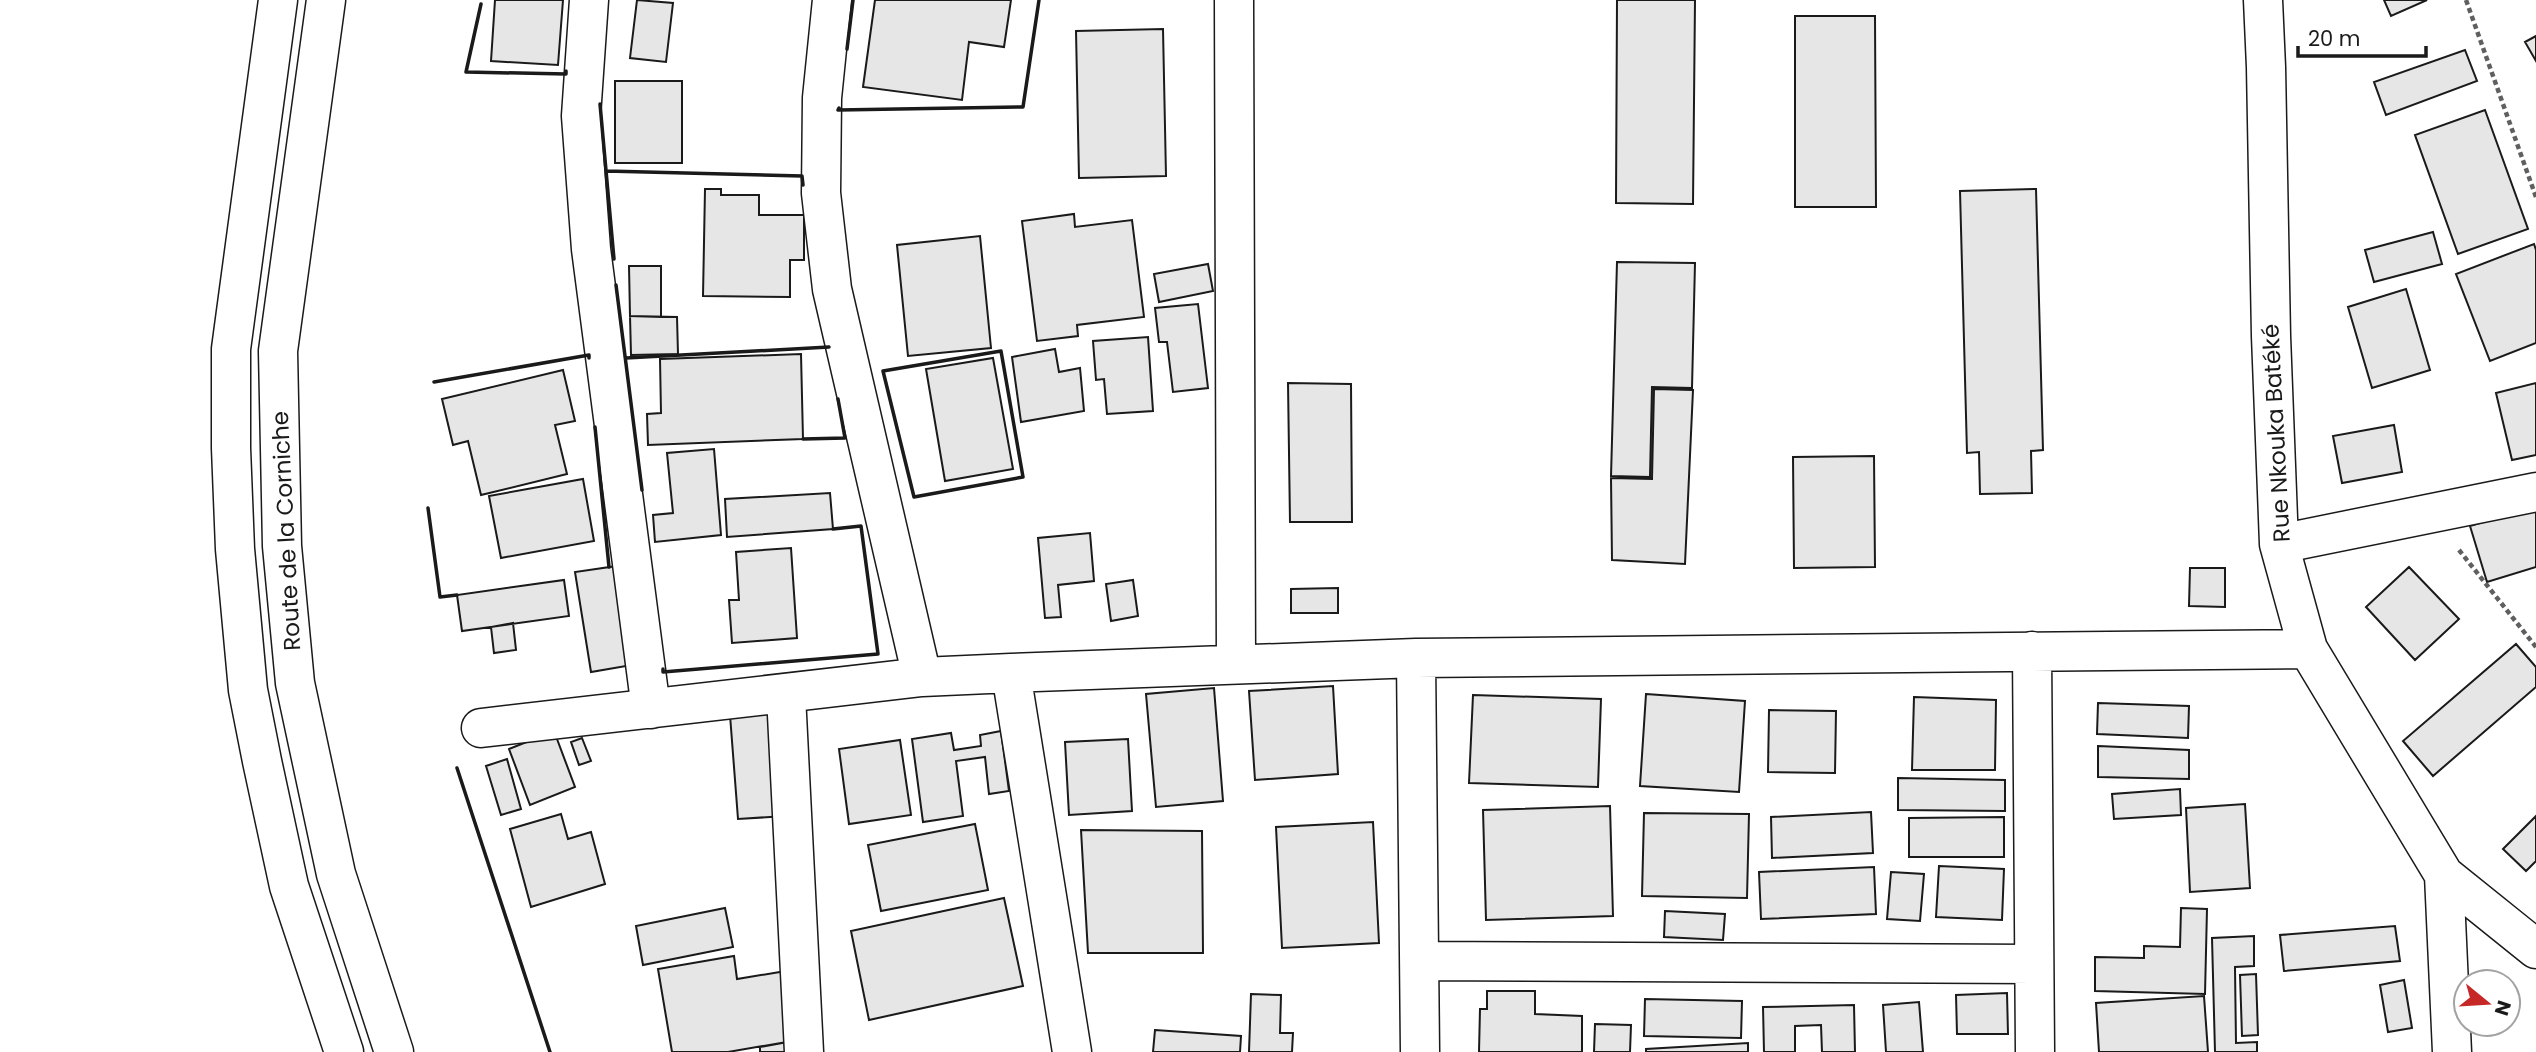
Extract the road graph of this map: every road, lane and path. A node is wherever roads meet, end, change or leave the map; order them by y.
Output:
1 (278, 0) edge
2 (326, 0) edge
3 (589, 0) edge
4 (832, 0) edge
5 (1234, 0) edge
6 (2263, 0) edge
7 (2466, 0) edge
8 (2536, 197) edge
9 (2536, 492) edge
10 (2430, 513) junction
11 (2279, 544) junction
12 (2536, 647) edge
13 (2308, 649) junction
14 (2032, 651) junction
15 (1416, 659) junction
16 (1236, 664) junction
17 (1011, 673) junction
18 (922, 677) junction
19 (786, 695) junction
20 (651, 709) junction
21 (481, 729) dead end
22 (2444, 874) junction
23 (2536, 949) edge
24 (1420, 961) junction
25 (2033, 964) junction
26 (344, 1052) edge
27 (394, 1052) edge
28 (804, 1052) edge
29 (1072, 1052) edge
30 (1420, 1052) edge
31 (2035, 1052) edge
32 (2452, 1052) edge

1 - 26 street
2 - 27 street, Route de la Corniche
3 - 20 street
4 - 18 street
5 - 16 street
6 - 11 street, Rue Nkouka Batéké
7 - 8 path
9 - 10 street
10 - 11 street
10 - 12 path
11 - 13 street, Rue Nkouka Batéké
13 - 14 street
13 - 22 street, Rue Nkouka Batéké
14 - 15 street
14 - 25 street
15 - 16 street
15 - 24 street
16 - 17 street
17 - 18 street
17 - 29 street
18 - 19 street
19 - 20 street
19 - 28 street
20 - 21 street
22 - 23 street, Rue Nkouka Batéké
22 - 32 street
24 - 25 street
24 - 30 street
25 - 31 street

